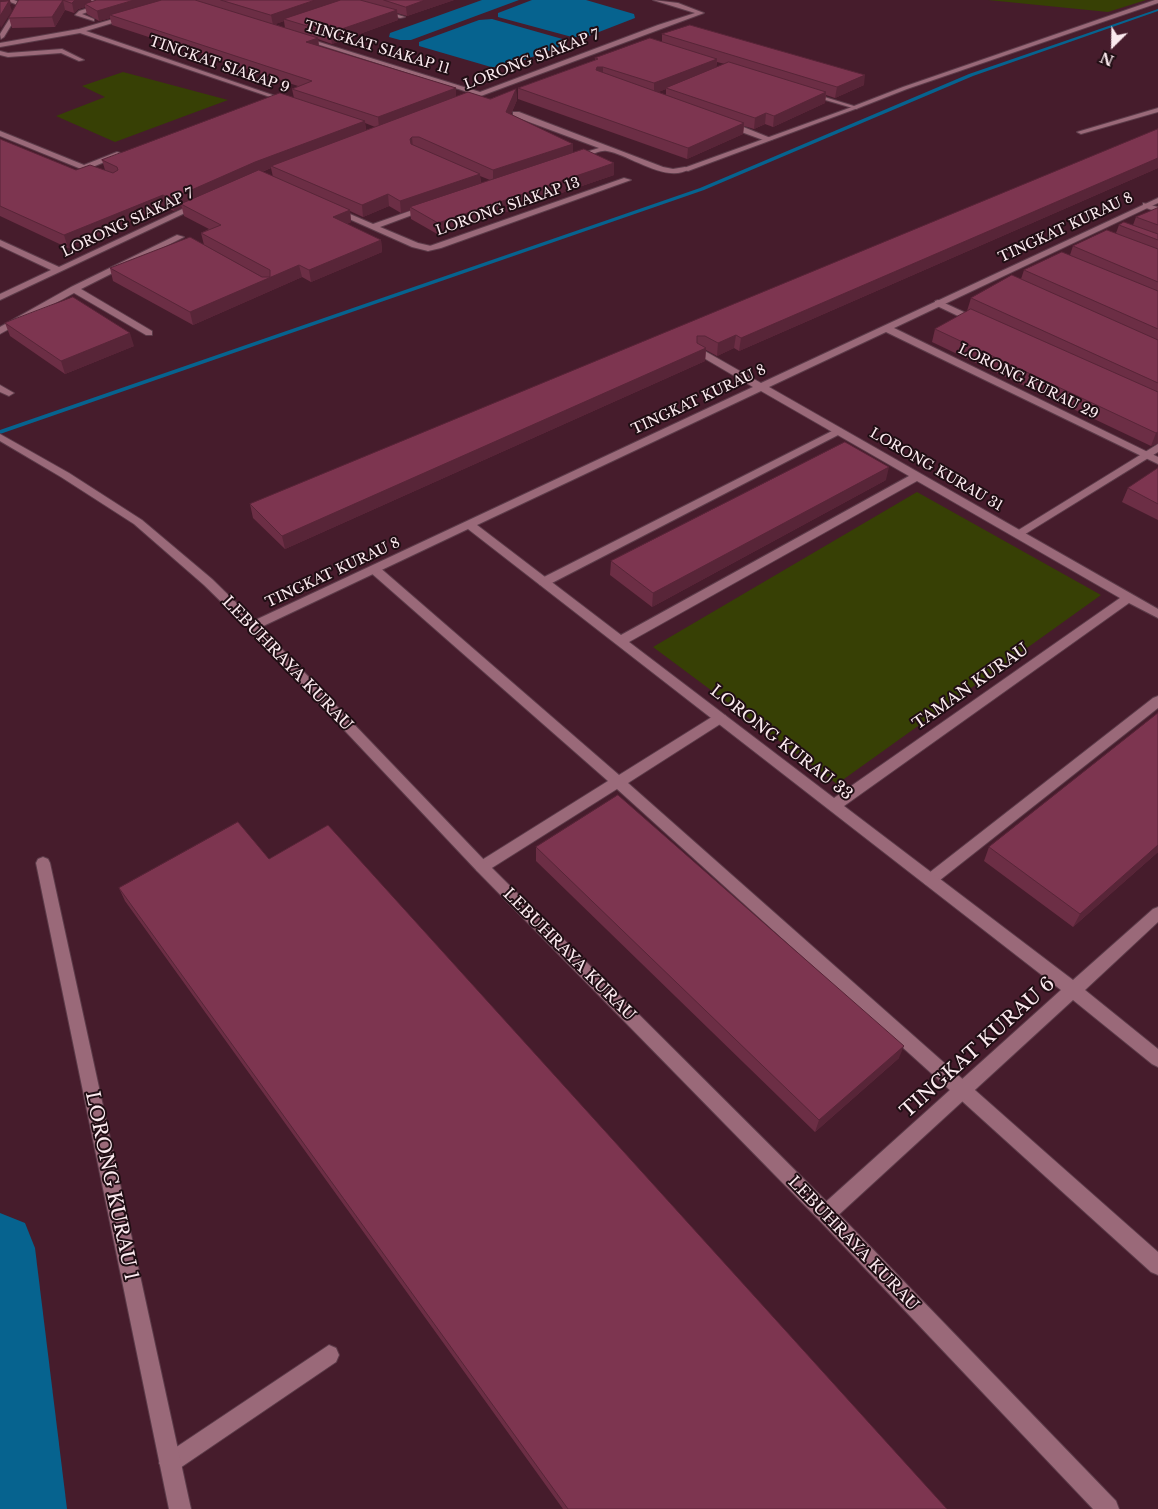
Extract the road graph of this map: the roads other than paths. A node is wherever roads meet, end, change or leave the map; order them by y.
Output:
1 (8, 0) edge
2 (88, 0) edge
3 (359, 0) edge
4 (656, 0) edge
5 (1158, 1) edge
6 (352, 2) junction
7 (344, 3) edge
8 (18, 8) junction
9 (9, 9) edge
10 (135, 14) edge
11 (402, 17) edge
12 (92, 20) edge
13 (80, 31) junction
14 (293, 35) edge
15 (0, 37) edge
16 (628, 38) junction
17 (637, 41) edge
18 (0, 45) edge
19 (0, 53) edge
20 (81, 60) dead end
21 (800, 92) edge
22 (481, 94) junction
23 (273, 96) junction
24 (264, 100) edge
25 (453, 104) edge
26 (299, 106) edge
27 (854, 108) junction
28 (1158, 110) edge
29 (516, 114) dead end
30 (717, 120) edge
31 (1081, 132) dead end
32 (0, 133) edge
33 (769, 139) junction
34 (606, 148) junction
35 (128, 151) edge
36 (568, 161) edge
37 (83, 168) junction
38 (99, 175) edge
39 (627, 180) dead end
40 (208, 200) edge
41 (1158, 200) edge
42 (321, 204) edge
43 (437, 205) edge
44 (1146, 205) junction
45 (1158, 210) edge
46 (373, 227) junction
47 (172, 233) junction
48 (0, 243) edge
49 (59, 270) junction
50 (74, 289) junction
51 (0, 297) edge
52 (938, 303) junction
53 (990, 327) edge
54 (886, 328) junction
55 (0, 331) edge
56 (150, 333) dead end
57 (700, 352) edge
58 (760, 387) junction
59 (838, 431) junction
60 (0, 438) edge
61 (1158, 446) edge
62 (1145, 455) junction
63 (1158, 461) edge
64 (917, 476) junction
65 (468, 524) junction
66 (1018, 534) junction
67 (374, 568) junction
68 (544, 582) junction
69 (1129, 597) junction
70 (1158, 614) edge
71 (253, 626) junction
72 (621, 641) junction
73 (1158, 701) edge
74 (720, 718) junction
75 (618, 782) junction
76 (834, 805) junction
77 (43, 864) dead end
78 (482, 867) junction
79 (930, 880) junction
80 (1155, 920) edge
81 (1073, 990) junction
82 (1158, 1059) edge
83 (963, 1090) junction
84 (826, 1214) junction
85 (1158, 1265) edge
86 (329, 1355) dead end
87 (170, 1463) junction
88 (180, 1509) edge
89 (1108, 1509) edge

1 - 8 street
2 - 12 street
3 - 6 street
4 - 16 street, LORONG SIAKAP 7
5 - 27 street
6 - 7 street
6 - 11 street
8 - 9 street
8 - 15 street
10 - 13 street
13 - 18 street
13 - 23 street, TINGKAT SIAKAP 9
14 - 22 street, TINGKAT SIAKAP 11
16 - 17 street
16 - 22 street, LORONG SIAKAP 7
19 - 20 street
21 - 27 street
22 - 25 street, LORONG SIAKAP 7
23 - 24 street
23 - 26 street, TINGKAT SIAKAP 9
27 - 33 street
28 - 31 street
29 - 34 street
30 - 33 street
32 - 37 street
33 - 34 street
34 - 36 street
35 - 37 street
37 - 38 street
39 - 46 street, LORONG SIAKAP 13
40 - 47 street, LORONG SIAKAP 7
41 - 44 street, TINGKAT KURAU 8
42 - 46 street, LORONG SIAKAP 13
43 - 46 street
44 - 45 street
44 - 52 street, TINGKAT KURAU 8
47 - 49 street, LORONG SIAKAP 7
47 - 50 street
48 - 49 street
49 - 51 street, LORONG SIAKAP 7
50 - 55 street
50 - 56 street
52 - 53 street
52 - 54 street, TINGKAT KURAU 8
54 - 58 street, TINGKAT KURAU 8
54 - 62 street, LORONG KURAU 29
57 - 58 street, LORONG KURAU 31
58 - 59 street, LORONG KURAU 31
58 - 65 street, TINGKAT KURAU 8
59 - 64 street, LORONG KURAU 31
59 - 68 street
60 - 71 street, LEBUHRAYA KURAU
61 - 62 street
62 - 63 street, LORONG KURAU 29
62 - 66 street
64 - 66 street, LORONG KURAU 31
64 - 72 street
65 - 67 street, TINGKAT KURAU 8
65 - 68 street, LORONG KURAU 33
66 - 69 street, LORONG KURAU 31
67 - 71 street, TINGKAT KURAU 8
67 - 75 street
68 - 72 street, LORONG KURAU 33
69 - 70 street, LORONG KURAU 31
69 - 76 street, TAMAN KURAU
71 - 78 street, LEBUHRAYA KURAU
72 - 74 street, LORONG KURAU 33
73 - 79 street
74 - 75 street
74 - 76 street, LORONG KURAU 33
75 - 78 street
75 - 83 street
76 - 79 street, LORONG KURAU 33
77 - 87 street, LORONG KURAU 1
78 - 84 street, LEBUHRAYA KURAU
79 - 81 street, LORONG KURAU 33
80 - 81 street, TINGKAT KURAU 6
81 - 82 street, LORONG KURAU 33
81 - 83 street, TINGKAT KURAU 6
83 - 84 street, TINGKAT KURAU 6
83 - 85 street
84 - 89 street, LEBUHRAYA KURAU
86 - 87 street
87 - 88 street, LORONG KURAU 1

